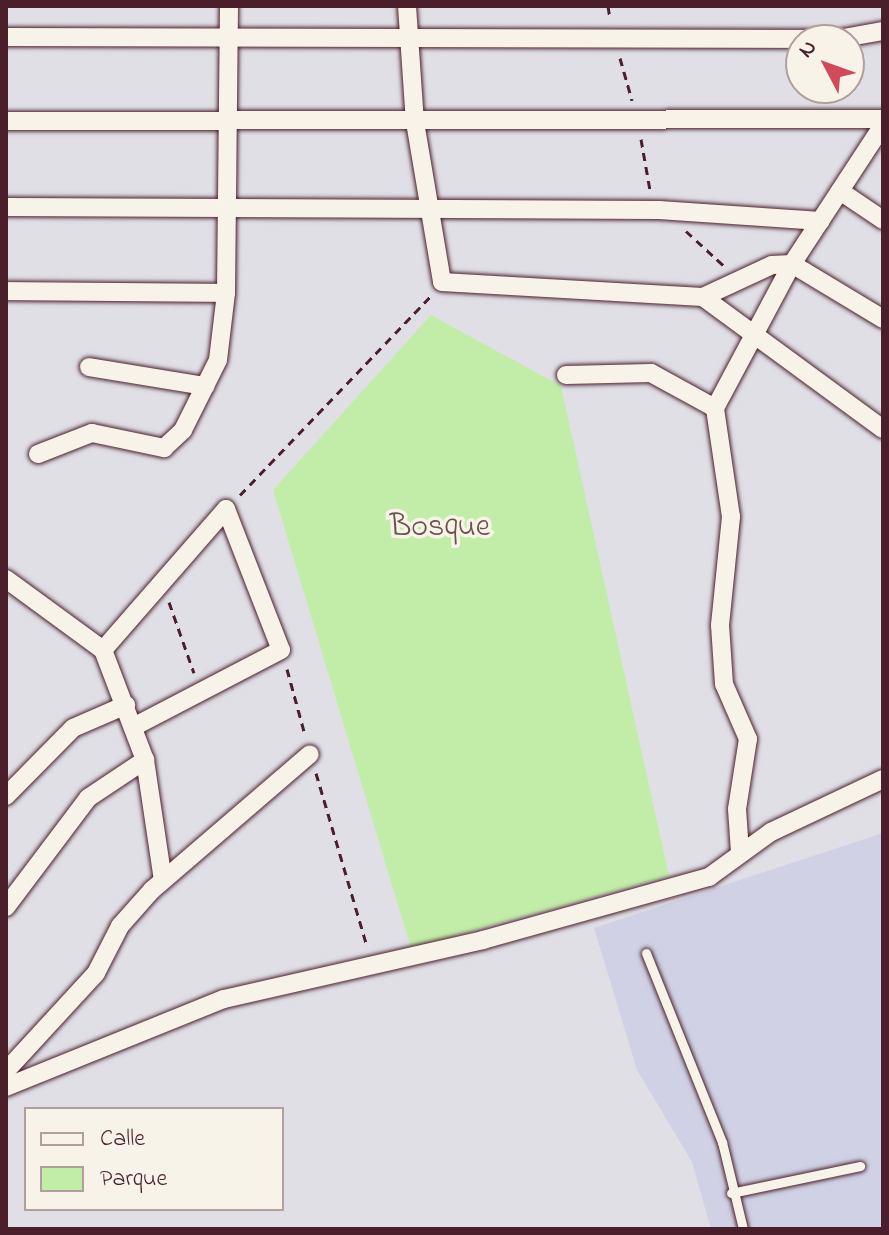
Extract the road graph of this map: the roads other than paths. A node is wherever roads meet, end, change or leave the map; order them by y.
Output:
1 (229, 6) edge
2 (407, 6) edge
3 (883, 31) edge
4 (6, 37) edge
5 (229, 37) junction
6 (407, 40) junction
7 (6, 121) edge
8 (225, 122) junction
9 (415, 122) junction
10 (883, 122) edge
11 (840, 191) junction
12 (429, 206) junction
13 (6, 207) edge
14 (223, 209) junction
15 (883, 220) edge
16 (821, 221) junction
17 (792, 264) junction
18 (6, 291) edge
19 (226, 293) junction
20 (703, 297) junction
21 (883, 319) edge
22 (752, 336) junction
23 (89, 367) dead end
24 (566, 375) dead end
25 (205, 386) junction
26 (715, 408) junction
27 (883, 429) edge
28 (38, 454) dead end
29 (6, 579) edge
30 (103, 650) junction
31 (126, 705) junction
32 (135, 726) junction
33 (310, 754) road end
34 (145, 760) junction
35 (883, 779) edge
36 (6, 796) edge
37 (740, 852) junction
38 (163, 880) junction
39 (6, 907) edge
40 (646, 953) dead end
41 (6, 1071) edge
42 (6, 1087) edge
43 (860, 1166) dead end
44 (731, 1193) junction
45 (743, 1229) edge

1 - 5 street
2 - 6 street
3 - 6 street
4 - 5 street
5 - 6 street
5 - 8 street
6 - 9 street
7 - 8 street
8 - 9 street
8 - 14 street
9 - 10 street
9 - 12 street
10 - 11 street
11 - 15 street
11 - 16 street
12 - 14 street
12 - 16 street
12 - 20 street
13 - 14 street
14 - 19 street
16 - 17 street
17 - 20 street
17 - 21 street
17 - 22 street
18 - 19 street
19 - 25 street
20 - 22 street
22 - 26 street
22 - 27 street
23 - 25 street
24 - 26 street
25 - 28 street
26 - 37 street
29 - 30 street
30 - 31 street
30 - 32 street
31 - 32 street
31 - 36 street
32 - 34 street
33 - 38 street
34 - 38 street
34 - 39 street
35 - 37 street
37 - 42 street
38 - 41 street
40 - 44 lane
43 - 44 lane
44 - 45 lane

